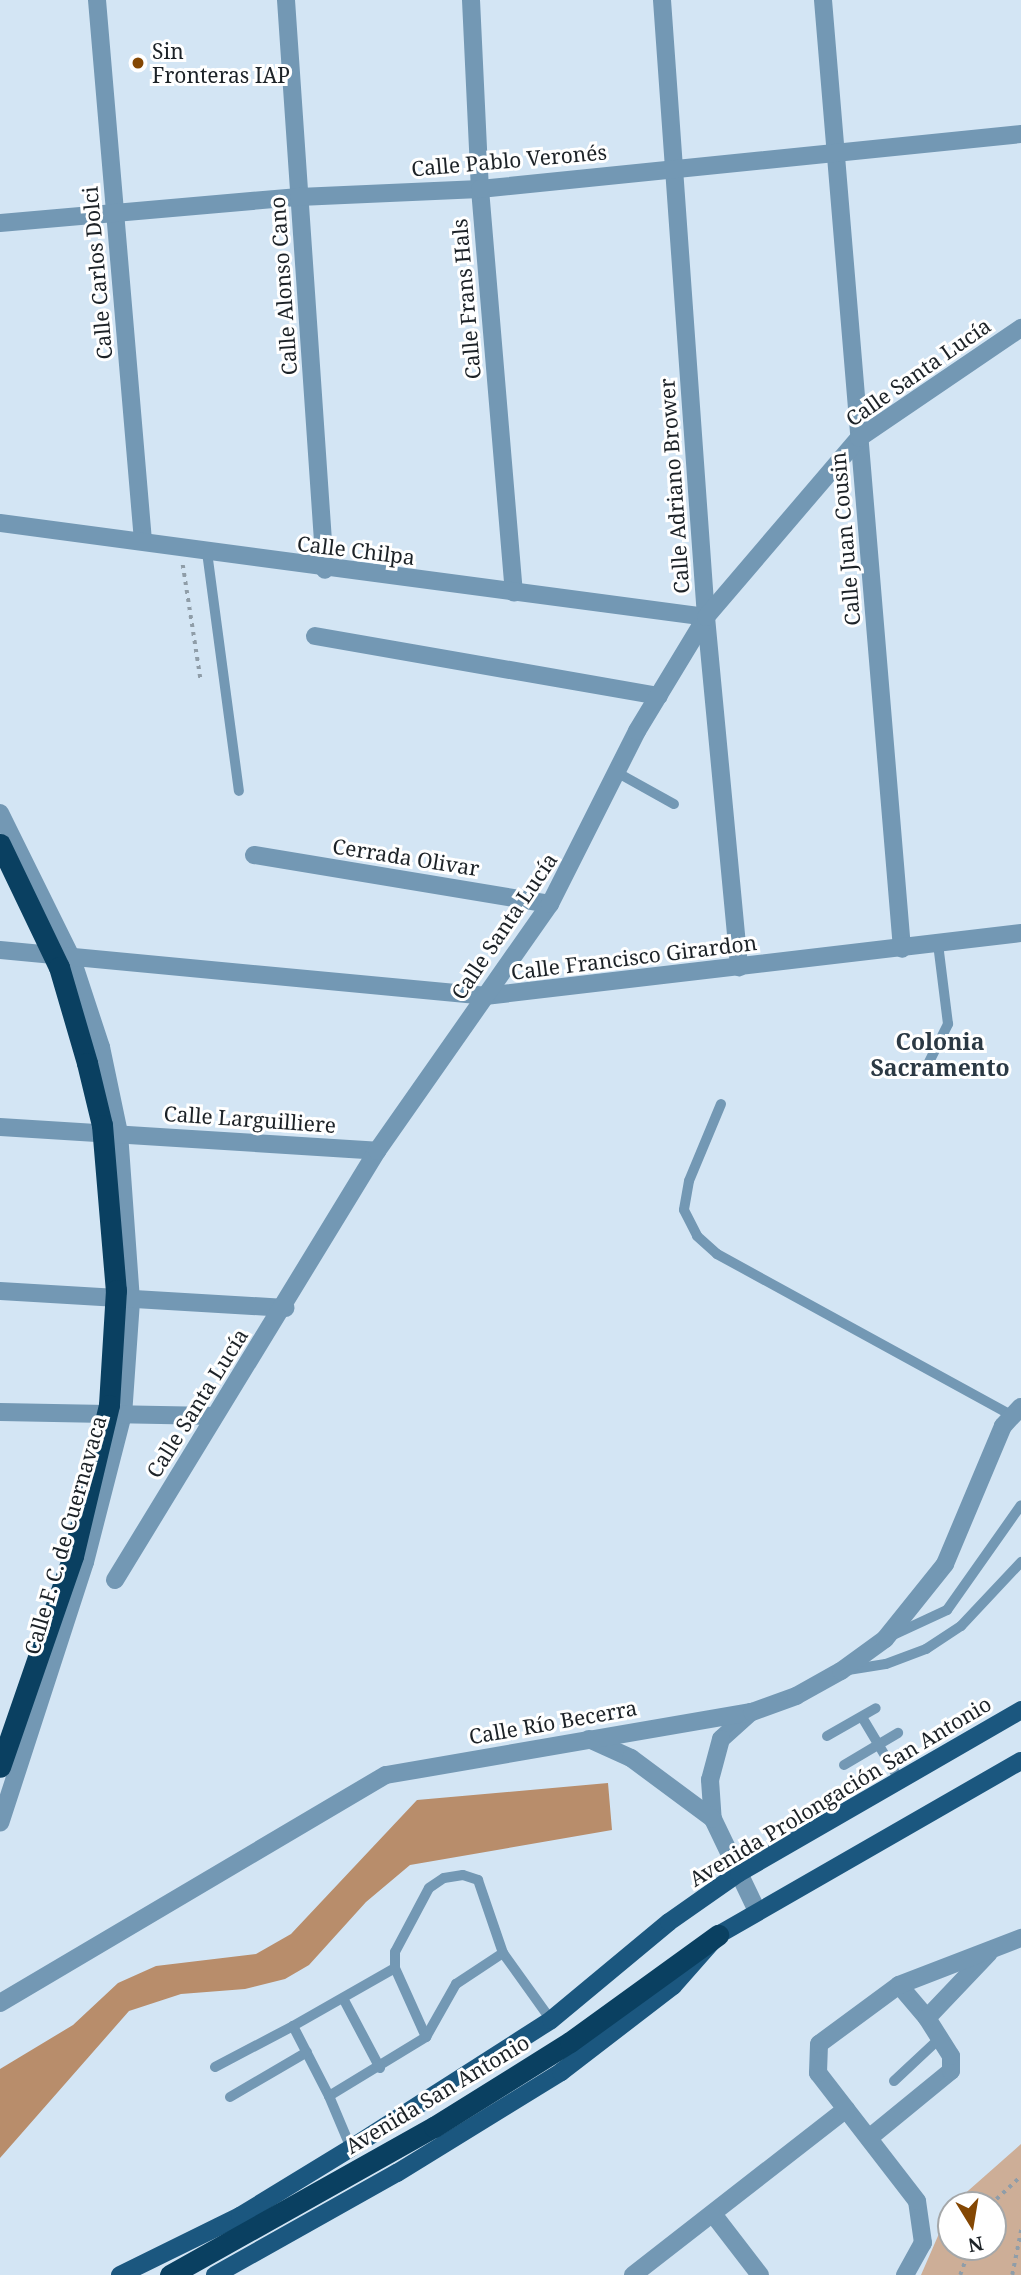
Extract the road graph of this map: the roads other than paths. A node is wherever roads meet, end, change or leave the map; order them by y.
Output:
1 (97, 0) edge
2 (286, 0) edge
3 (471, 0) edge
4 (663, 0) edge
5 (823, 0) edge
6 (1021, 134) edge
7 (833, 156) junction
8 (673, 167) junction
9 (480, 189) junction
10 (299, 197) junction
11 (115, 213) junction
12 (0, 223) edge
13 (1021, 328) edge
14 (859, 438) junction
15 (0, 523) edge
16 (143, 541) junction
17 (207, 552) junction
18 (325, 570) junction
19 (514, 593) junction
20 (706, 617) junction
21 (315, 636) dead end
22 (659, 696) junction
23 (618, 773) junction
24 (239, 791) dead end
25 (674, 804) dead end
26 (0, 813) edge
27 (0, 844) edge
28 (254, 855) dead end
29 (550, 904) junction
30 (1021, 933) edge
31 (938, 944) junction
32 (902, 949) junction
33 (0, 950) edge
34 (72, 959) junction
35 (739, 967) junction
36 (485, 996) junction
37 (924, 1072) dead end
38 (721, 1104) dead end
39 (0, 1128) edge
40 (119, 1133) junction
41 (377, 1151) junction
42 (0, 1292) edge
43 (131, 1301) junction
44 (285, 1308) junction
45 (0, 1412) edge
46 (1017, 1412) edge
47 (123, 1414) junction
48 (214, 1416) junction
49 (1021, 1505) edge
50 (1021, 1562) edge
51 (115, 1580) dead end
52 (885, 1639) junction
53 (841, 1671) junction
54 (876, 1708) dead end
55 (1021, 1710) edge
56 (751, 1712) junction
57 (862, 1717) junction
58 (898, 1733) dead end
59 (827, 1736) dead end
60 (589, 1739) junction
61 (878, 1745) junction
62 (1021, 1761) edge
63 (844, 1765) dead end
64 (0, 1767) edge
65 (899, 1779) junction
66 (713, 1819) junction
67 (0, 1823) edge
68 (738, 1873) junction
69 (757, 1911) junction
70 (718, 1935) junction
71 (1021, 1938) edge
72 (993, 1949) junction
73 (503, 1953) junction
74 (395, 1968) junction
75 (898, 1985) junction
76 (344, 2000) junction
77 (0, 2003) edge
78 (927, 2018) junction
79 (551, 2020) junction
80 (293, 2026) junction
81 (426, 2037) junction
82 (940, 2039) junction
83 (307, 2052) junction
84 (215, 2067) dead end
85 (380, 2068) junction
86 (894, 2081) dead end
87 (329, 2096) junction
88 (230, 2097) dead end
89 (846, 2109) junction
90 (869, 2138) junction
91 (351, 2148) junction
92 (713, 2214) junction
93 (121, 2275) edge
94 (170, 2275) edge
95 (215, 2275) edge
96 (633, 2275) edge
97 (760, 2275) edge
98 (905, 2275) edge

1 - 11 street, Calle Carlos Dolci
2 - 10 street, Calle Alonso Cano
3 - 9 street, Calle Frans Hals
4 - 8 street, Calle Adriano Brower
5 - 7 street, Calle Juan Cousin
6 - 7 street, Calle Pablo Veronés
7 - 8 street, Calle Pablo Veronés
7 - 14 street, Calle Juan Cousin
8 - 9 street, Calle Pablo Veronés
8 - 20 street, Calle Adriano Brower
9 - 10 street, Calle Pablo Veronés
9 - 19 street, Calle Frans Hals
10 - 11 street, Calle Pablo Veronés
10 - 18 street, Calle Alonso Cano
11 - 12 street, Calle Pablo Veronés
11 - 16 street, Calle Carlos Dolci
13 - 14 street, Calle Santa Lucía
14 - 20 street, Calle Santa Lucía
14 - 32 street, Calle Juan Cousin
15 - 16 street, Calle Chilpa
16 - 17 street, Calle Chilpa
17 - 18 street, Calle Chilpa
17 - 24 lane
18 - 19 street, Calle Chilpa
19 - 20 street, Calle Chilpa
20 - 22 street, Calle Santa Lucía
20 - 35 street, Calle Adriano Brower
21 - 22 street
22 - 23 street, Calle Santa Lucía
23 - 25 lane
23 - 29 street, Calle Santa Lucía
26 - 34 street, Calle F. C. de Cuernavaca
27 - 64 highway
28 - 29 street, Cerrada Olivar
29 - 36 street, Calle Santa Lucía
30 - 31 street, Calle Francisco Girardon
31 - 32 street, Calle Francisco Girardon
31 - 37 lane
32 - 35 street, Calle Francisco Girardon
33 - 34 street, Calle Francisco Girardon
34 - 36 street, Calle Francisco Girardon
34 - 40 street, Calle F. C. de Cuernavaca
35 - 36 street, Calle Francisco Girardon
36 - 41 street, Calle Santa Lucía
38 - 46 lane
39 - 40 street, Calle Larguilliere
40 - 41 street, Calle Larguilliere
40 - 43 street, Calle F. C. de Cuernavaca
41 - 44 street, Calle Santa Lucía
42 - 43 street
43 - 44 street
43 - 47 street, Calle F. C. de Cuernavaca
44 - 48 street, Calle Santa Lucía
45 - 47 street
46 - 52 street, Calle Río Becerra
47 - 48 street
47 - 67 street, Calle F. C. de Cuernavaca
48 - 51 street, Calle Santa Lucía
49 - 52 lane
50 - 53 lane
52 - 53 street, Calle Río Becerra
53 - 56 street, Calle Río Becerra
54 - 57 lane
55 - 65 main road, Avenida Prolongación San Antonio
56 - 60 street, Calle Río Becerra
56 - 66 street
57 - 59 lane
57 - 61 lane
58 - 61 lane
60 - 66 street
60 - 77 street, Calle Río Becerra
61 - 63 lane
61 - 65 lane
62 - 69 main road
65 - 68 main road, Avenida Prolongación San Antonio
66 - 68 street
68 - 69 street
68 - 79 main road, Avenida Prolongación San Antonio
69 - 70 main road
70 - 94 highway, Avenida San Antonio
70 - 95 main road
71 - 72 street
72 - 75 street
72 - 78 street
73 - 74 lane
73 - 79 lane
73 - 81 lane
74 - 76 lane
74 - 81 lane
75 - 78 street
75 - 89 street
76 - 80 lane
76 - 85 lane
78 - 82 street
79 - 91 main road, Avenida Prolongación San Antonio
80 - 83 lane
80 - 84 lane
81 - 85 lane
82 - 86 lane
82 - 90 street
83 - 87 lane
83 - 88 lane
85 - 87 lane
87 - 91 lane
89 - 90 street
89 - 92 street
90 - 98 street
91 - 93 main road, Avenida Prolongación San Antonio
92 - 96 street
92 - 97 street

